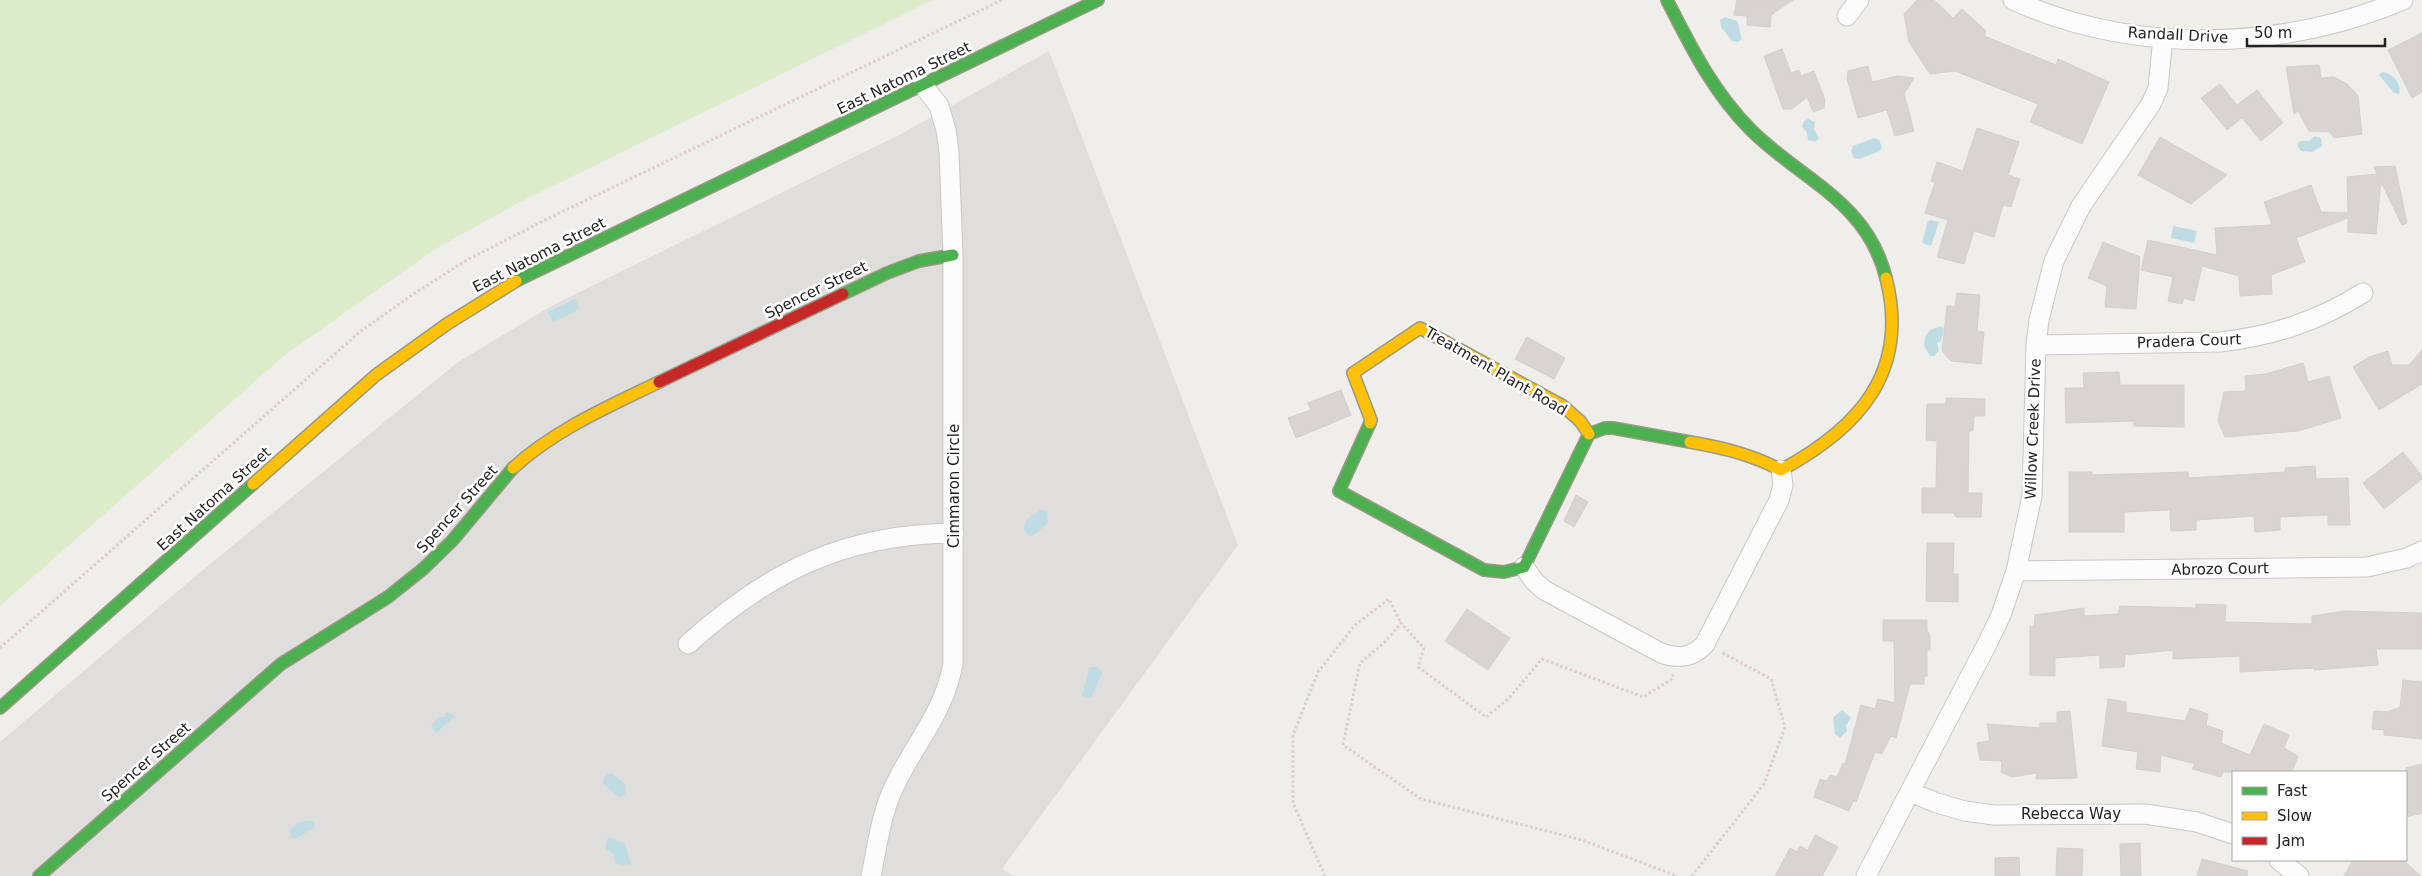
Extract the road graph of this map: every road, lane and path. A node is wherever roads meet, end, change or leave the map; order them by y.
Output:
1 (1098, 0) edge
2 (1667, 0) edge
3 (1859, 0) edge
4 (2013, 0) edge
5 (2403, 0) edge
6 (1846, 16) dead end
7 (2163, 37) junction
8 (923, 85) junction
9 (953, 255) junction
10 (2363, 294) dead end
11 (2036, 345) junction
12 (1589, 434) junction
13 (1781, 470) junction
14 (954, 533) junction
15 (2422, 551) edge
16 (1524, 567) junction
17 (2016, 572) junction
18 (1401, 623) junction
19 (688, 644) dead end
20 (1705, 644) junction
21 (1673, 657) junction
22 (0, 708) edge
23 (1910, 792) junction
24 (2232, 834) edge
25 (2280, 861) edge
26 (39, 876) edge
27 (871, 876) edge
28 (1325, 876) edge
29 (1677, 876) edge
30 (1692, 876) edge
31 (1866, 876) edge
32 (2300, 876) edge

1 - 8 street, East Natoma Street
2 - 13 street
3 - 6 street
4 - 7 street, Randall Drive
5 - 7 street, Randall Drive
7 - 11 street, Willow Creek Drive
8 - 9 street, Cimmaron Circle
8 - 22 street, East Natoma Street
9 - 14 street, Cimmaron Circle
9 - 26 street, Spencer Street
10 - 11 street, Pradera Court
11 - 17 street, Willow Creek Drive
12 - 13 street
12 - 16 street
12 - 16 street, Treatment Plant Road
13 - 20 street
14 - 19 street
14 - 27 street, Cimmaron Circle
15 - 17 street, Abrozo Court
16 - 21 street
17 - 23 street, Willow Creek Drive
18 - 21 path
18 - 28 path
18 - 29 path
20 - 21 street
20 - 30 path
23 - 24 street, Rebecca Way
23 - 31 street, Willow Creek Drive
25 - 32 street

